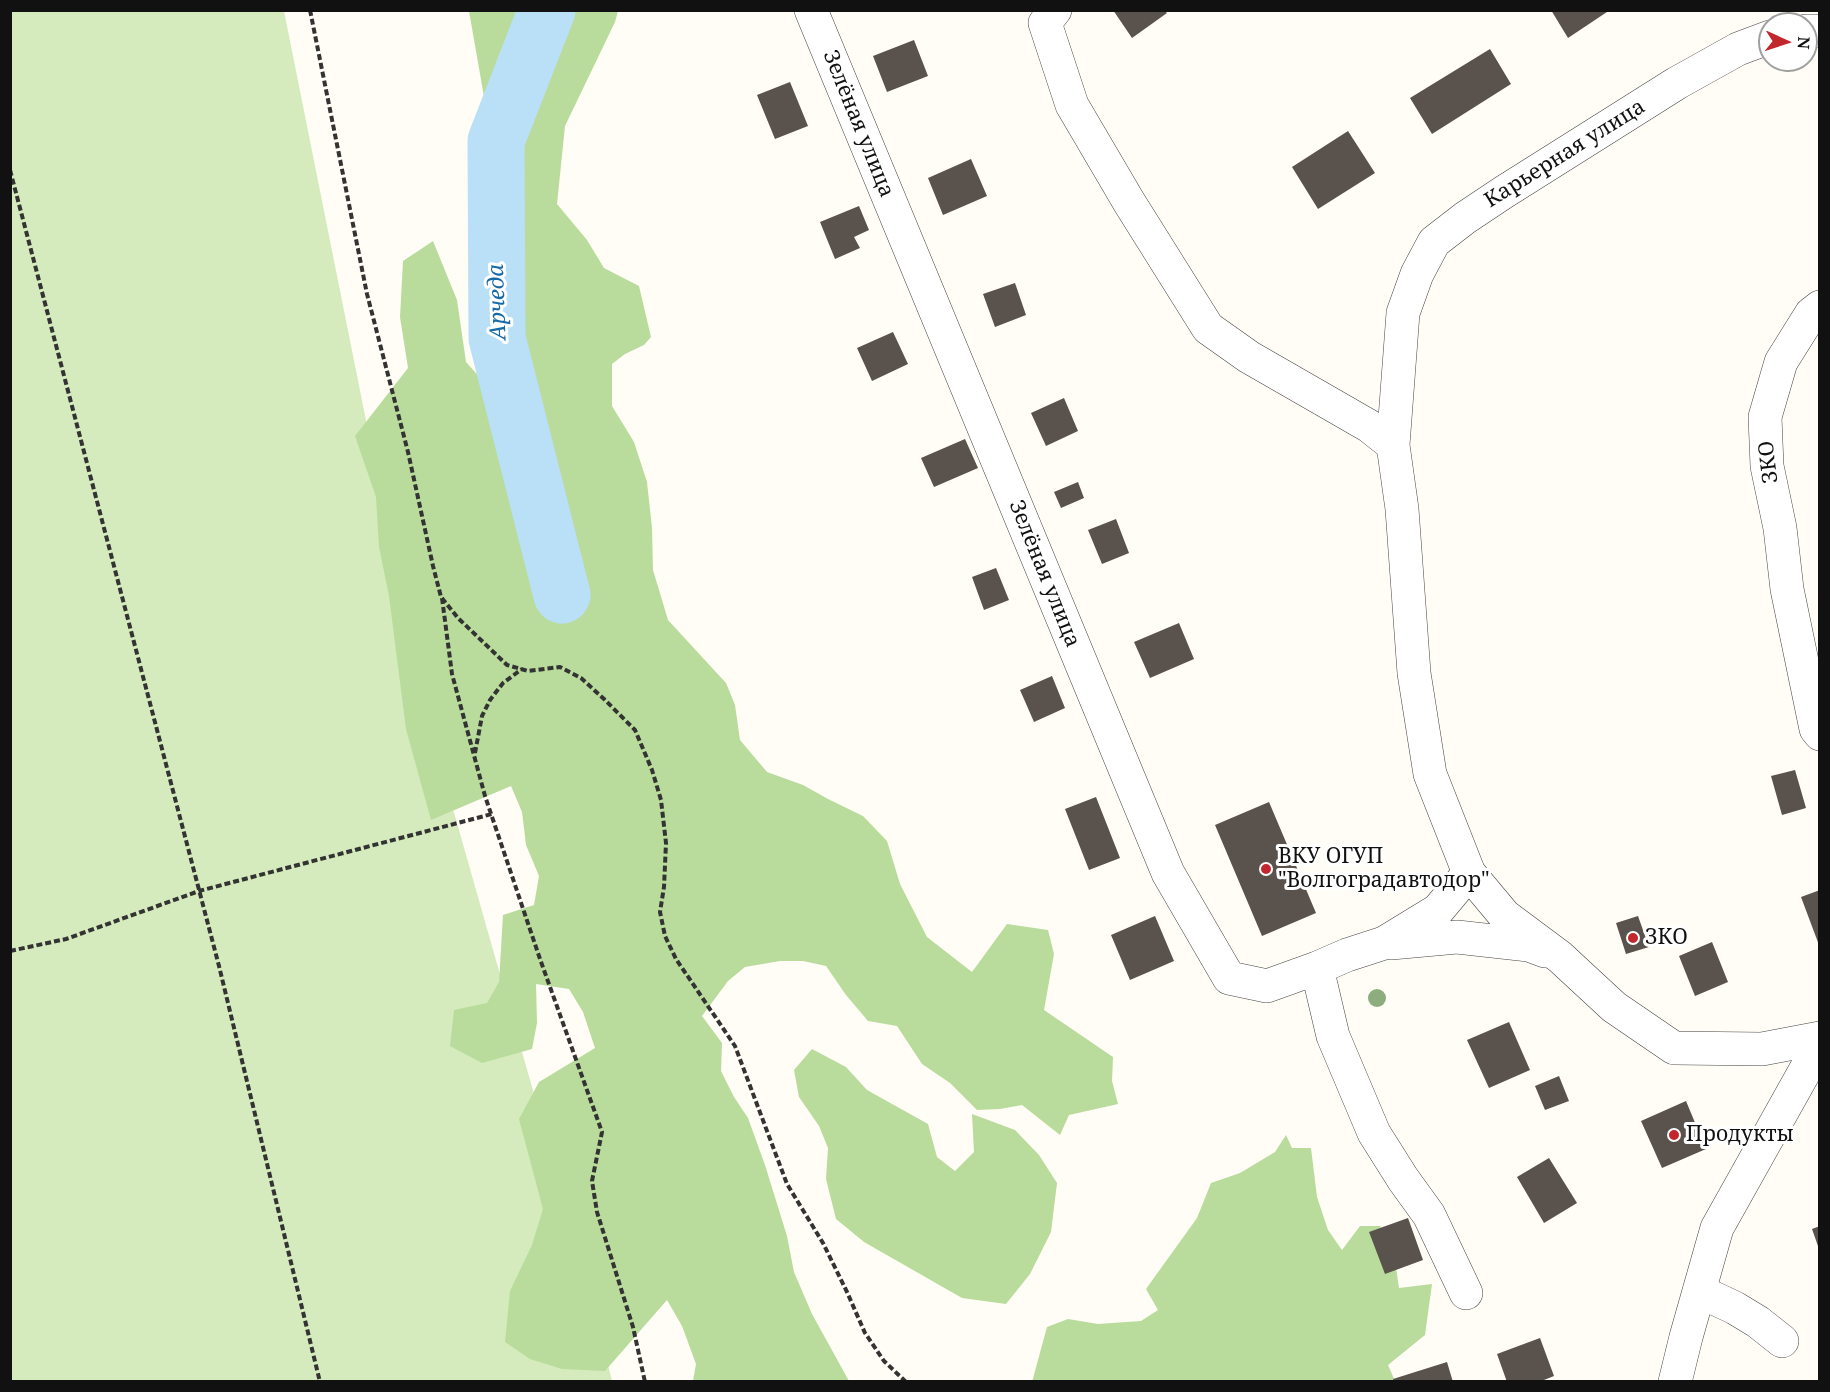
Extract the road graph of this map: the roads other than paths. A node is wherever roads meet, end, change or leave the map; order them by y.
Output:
1 (811, 10) edge
2 (1055, 10) edge
3 (1758, 42) edge
4 (1820, 307) edge
5 (1393, 445) junction
6 (1820, 735) edge
7 (1469, 873) junction
8 (1384, 943) junction
9 (1560, 957) junction
10 (1317, 968) junction
11 (1820, 1038) edge
12 (1820, 1054) edge
13 (1699, 1291) junction
14 (1466, 1293) dead end
15 (1782, 1341) dead end
16 (1675, 1382) edge

1 - 10 street, Зелёная улица
2 - 5 street
3 - 5 street, Карьерная улица
4 - 6 street, ЗКО
5 - 7 street, Карьерная улица
7 - 8 street, Зелёная улица
7 - 9 street
8 - 9 street, Зелёная улица
8 - 10 street, Зелёная улица
9 - 11 street
10 - 14 street
12 - 13 street
13 - 15 street
13 - 16 street

